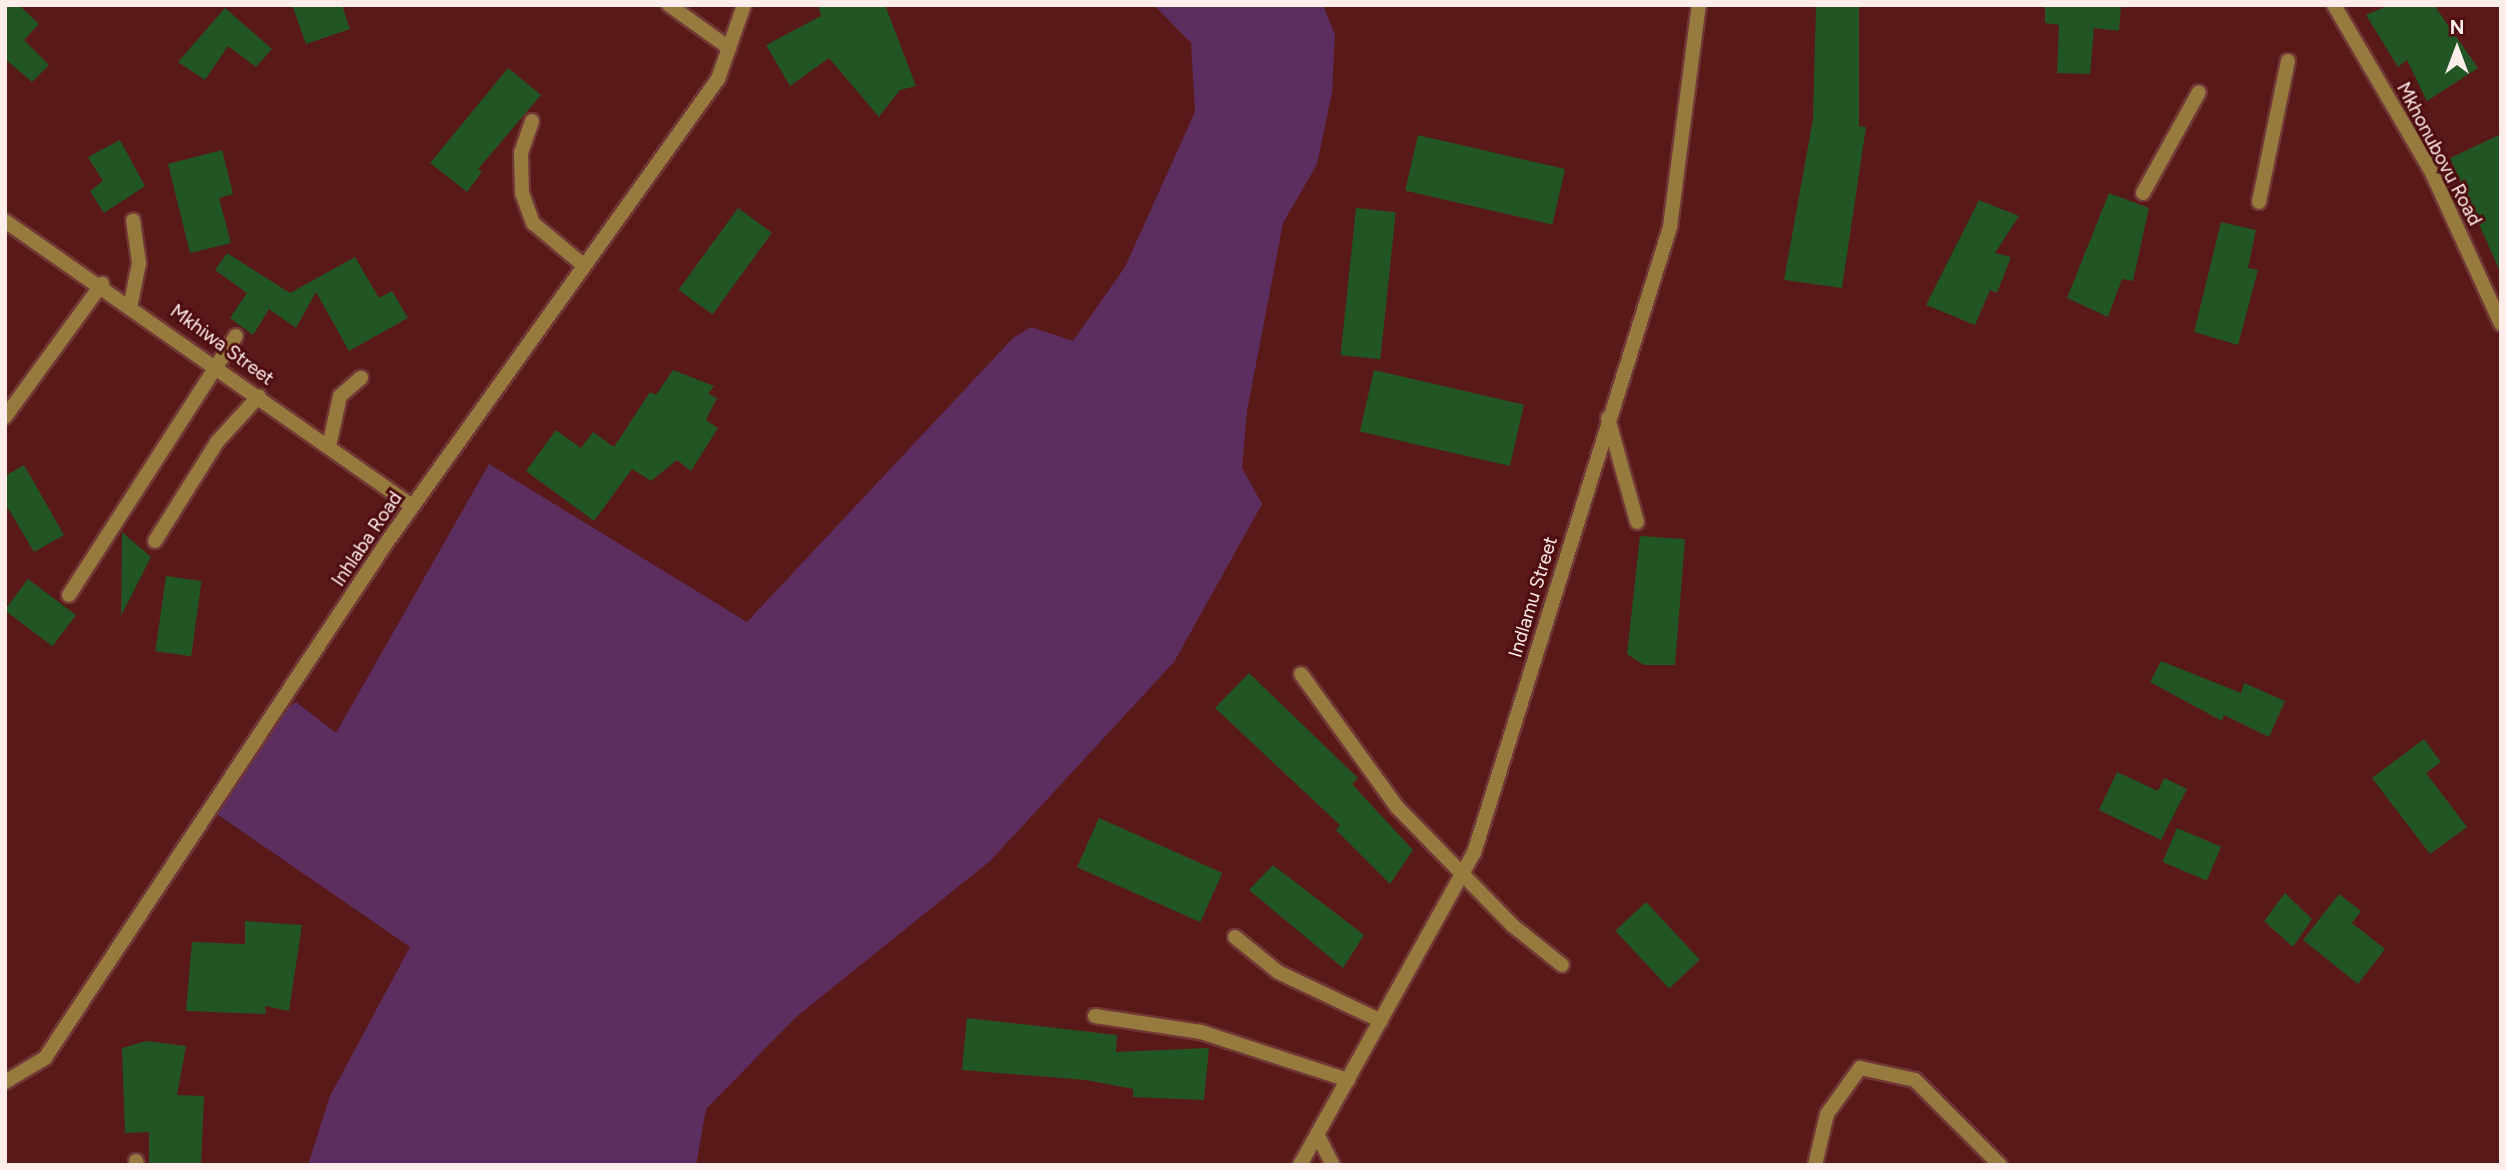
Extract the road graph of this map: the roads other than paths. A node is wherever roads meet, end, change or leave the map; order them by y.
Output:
1 (669, 5) edge
2 (744, 5) edge
3 (1699, 5) edge
4 (2334, 5) edge
5 (729, 48) junction
6 (2288, 61) dead end
7 (2199, 92) dead end
8 (532, 121) dead end
9 (2143, 193) dead end
10 (2259, 202) dead end
11 (134, 219) dead end
12 (5, 221) edge
13 (582, 264) junction
14 (102, 284) junction
15 (131, 303) junction
16 (2501, 324) edge
17 (236, 336) dead end
18 (218, 366) junction
19 (361, 378) dead end
20 (258, 396) junction
21 (5, 417) edge
22 (1608, 418) junction
23 (328, 446) junction
24 (412, 506) junction
25 (1637, 522) dead end
26 (155, 541) dead end
27 (69, 595) dead end
28 (1301, 674) dead end
29 (1464, 871) junction
30 (1235, 937) dead end
31 (1562, 965) dead end
32 (1095, 1016) dead end
33 (1381, 1021) junction
34 (1348, 1080) junction
35 (5, 1082) edge
36 (1317, 1134) junction
37 (1300, 1165) edge
38 (1333, 1165) edge
39 (1815, 1165) edge
40 (2000, 1165) edge

1 - 5 street
2 - 5 street, Inhlaba Road
3 - 22 street, Indlamu Street
4 - 16 street, Mkhonubovu Road
5 - 13 street, Inhlaba Road
6 - 10 street
7 - 9 street
8 - 13 street
11 - 15 street
12 - 14 street, Mkhiwa Street
13 - 24 street, Inhlaba Road
14 - 15 street, Mkhiwa Street
14 - 21 street
15 - 18 street, Mkhiwa Street
17 - 18 street
18 - 20 street, Mkhiwa Street
18 - 27 street
19 - 23 street
20 - 23 street, Mkhiwa Street
20 - 26 street
22 - 25 street
22 - 29 street, Indlamu Street
23 - 24 street, Mkhiwa Street
24 - 35 street, Inhlaba Road
28 - 29 street
29 - 31 street
29 - 33 street, Indlamu Street
30 - 33 street
32 - 34 street
33 - 34 street, Indlamu Street
34 - 36 street, Indlamu Street
36 - 37 street, Indlamu Street
36 - 38 street
39 - 40 street

